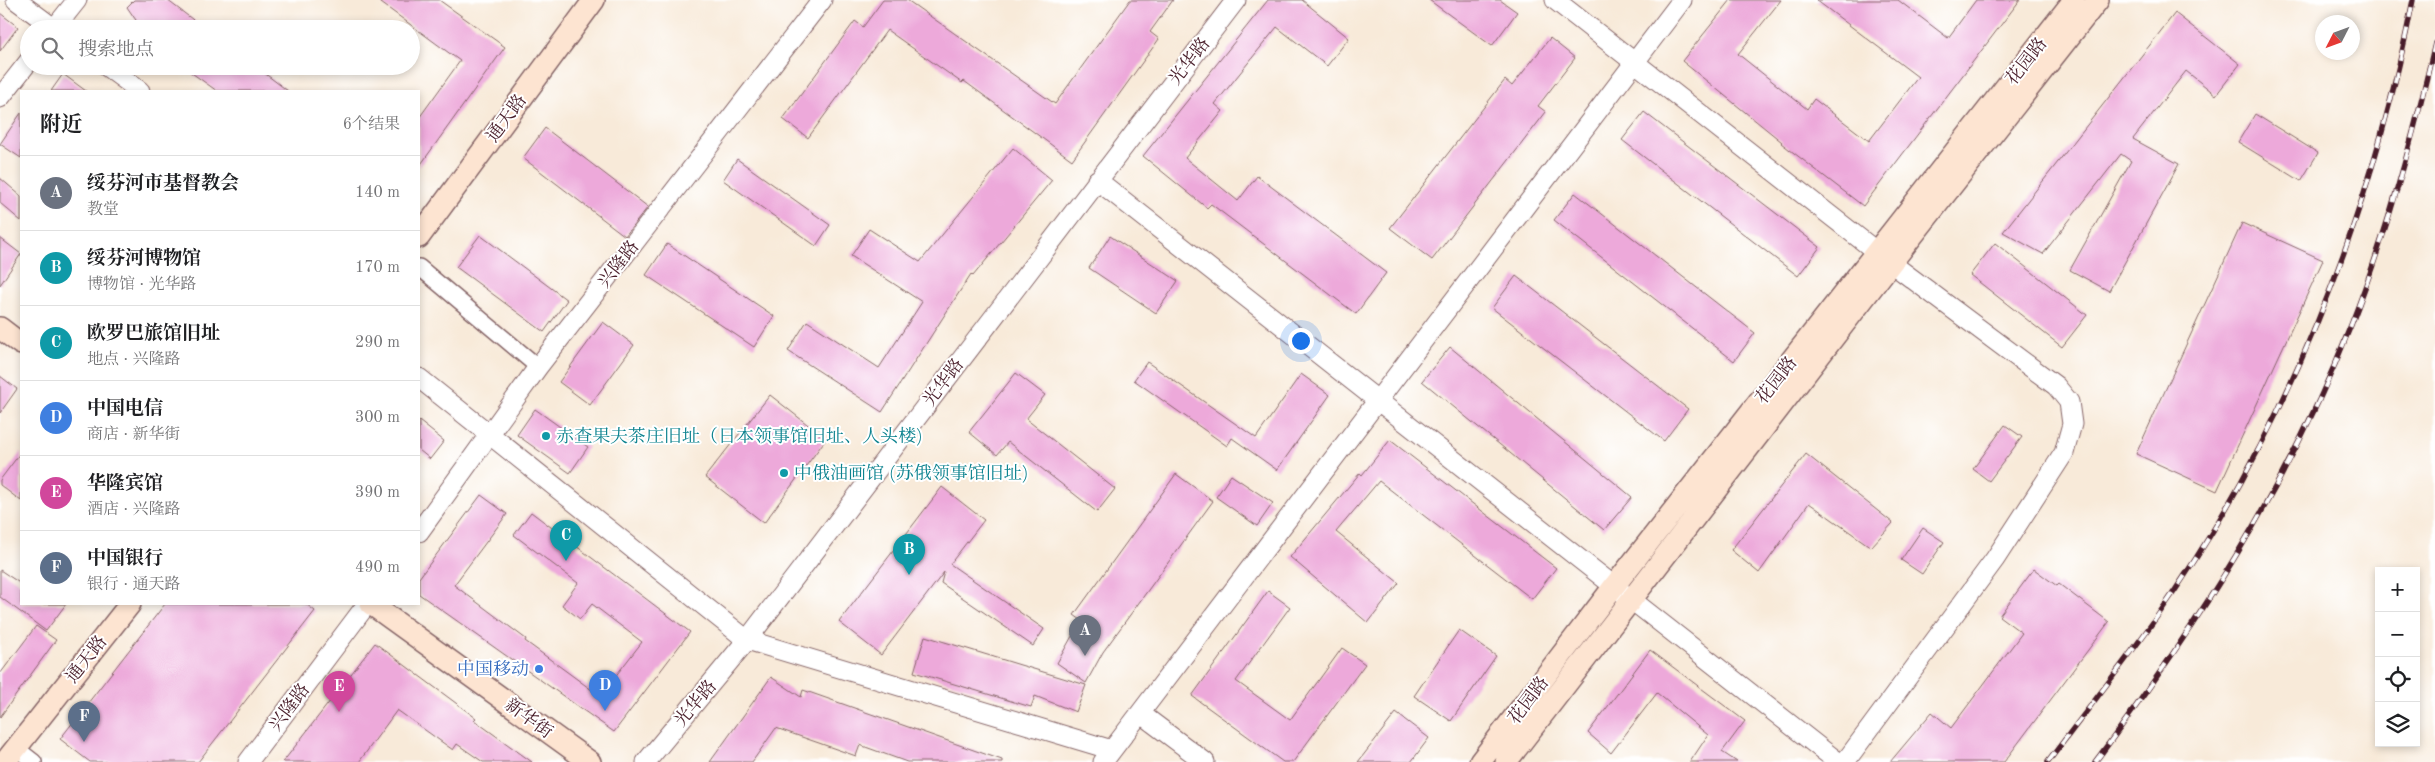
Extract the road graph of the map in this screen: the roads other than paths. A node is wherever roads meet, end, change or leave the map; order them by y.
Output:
1 (16, 0) edge
2 (77, 0) edge
3 (594, 0) edge
4 (822, 0) edge
5 (1236, 0) edge
6 (1555, 0) edge
7 (1682, 0) edge
8 (2074, 0) edge
9 (2098, 0) edge
10 (43, 20) edge
11 (62, 20) edge
12 (1633, 63) junction
13 (20, 72) edge
14 (118, 75) edge
15 (139, 90) edge
16 (0, 98) edge
17 (1097, 180) junction
18 (420, 236) edge
19 (1884, 257) junction
20 (420, 268) edge
21 (0, 328) edge
22 (20, 343) edge
23 (538, 367) junction
24 (420, 379) edge
25 (1379, 401) junction
26 (490, 434) junction
27 (420, 531) edge
28 (1615, 585) junction
29 (1632, 598) junction
30 (129, 605) edge
31 (366, 605) edge
32 (373, 605) edge
33 (747, 640) junction
34 (1141, 714) junction
35 (10, 755) edge
36 (1108, 756) edge
37 (34, 762) edge
38 (248, 762) edge
39 (590, 762) edge
40 (646, 762) edge
41 (1205, 762) edge
42 (1480, 762) edge
43 (1506, 762) edge
44 (1838, 762) edge
45 (1845, 762) edge

1 - 10 street
2 - 11 street
3 - 18 main road, 通天路
4 - 23 street, 兴隆路
5 - 17 street, 光华路
6 - 12 street
7 - 12 street
8 - 19 main road, 花园路
9 - 19 main road, 花园路
12 - 19 street
12 - 25 street
13 - 16 street
14 - 15 street
17 - 25 street
17 - 33 street, 光华路
19 - 28 main road, 花园路
19 - 29 main road, 花园路
19 - 45 street
20 - 23 street
21 - 22 main road
23 - 26 street, 兴隆路
24 - 26 street
25 - 28 street
25 - 34 street
26 - 27 street, 兴隆路
26 - 33 street
28 - 29 street
28 - 42 main road, 花园路
29 - 43 main road, 花园路
29 - 44 street
30 - 35 main road, 通天路
31 - 38 street, 兴隆路
32 - 39 main road, 新华街
33 - 36 street
33 - 40 street, 光华路
34 - 36 street
34 - 41 street
35 - 37 street

